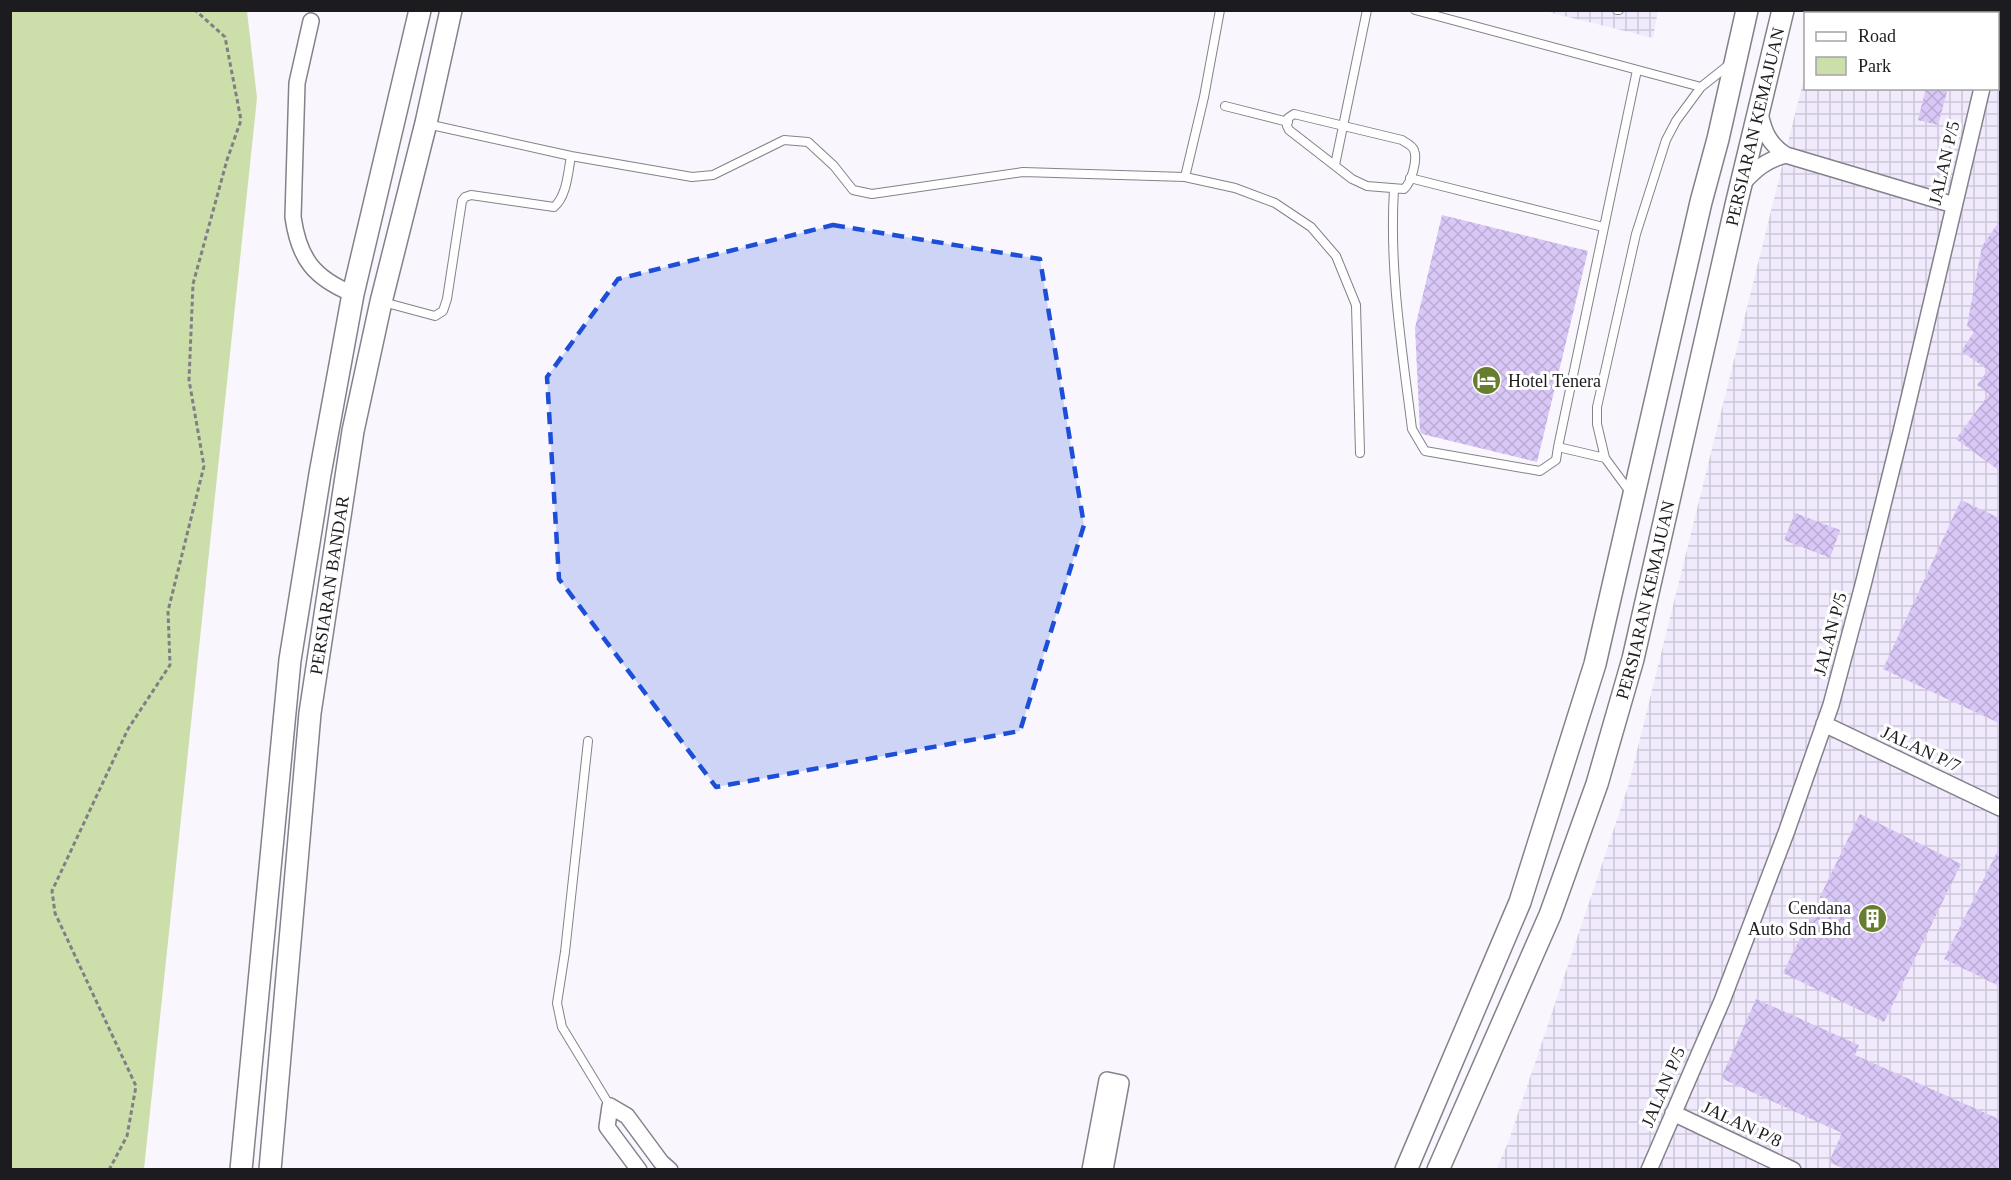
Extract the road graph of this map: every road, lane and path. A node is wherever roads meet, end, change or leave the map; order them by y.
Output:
1 (195, 10) edge
2 (420, 10) edge
3 (451, 10) edge
4 (1220, 10) edge
5 (1367, 10) edge
6 (1415, 10) edge
7 (1747, 10) edge
8 (1783, 10) edge
9 (311, 21) dead end
10 (1736, 61) junction
11 (1637, 70) junction
12 (1701, 87) junction
13 (1982, 90) edge
14 (1225, 106) dead end
15 (1760, 113) junction
16 (1288, 122) junction
17 (426, 123) junction
18 (1344, 125) junction
19 (1786, 155) junction
20 (571, 156) junction
21 (1335, 165) junction
22 (1185, 177) junction
23 (1410, 178) junction
24 (1741, 185) junction
25 (1394, 189) junction
26 (1954, 205) junction
27 (1603, 227) junction
28 (353, 294) junction
29 (381, 302) junction
30 (1558, 447) junction
31 (1360, 453) dead end
32 (1605, 458) junction
33 (1633, 495) junction
34 (1824, 724) junction
35 (588, 741) dead end
36 (2001, 808) edge
37 (609, 1106) junction
38 (1673, 1113) junction
39 (109, 1170) edge
40 (241, 1170) edge
41 (270, 1170) edge
42 (639, 1170) edge
43 (669, 1170) edge
44 (1090, 1170) edge
45 (1105, 1170) edge
46 (1406, 1170) edge
47 (1438, 1170) edge
48 (1649, 1170) edge
49 (1793, 1170) edge

1 - 39 path
2 - 28 main road, PERSIARAN BANDAR
3 - 17 main road, PERSIARAN BANDAR
4 - 22 lane
5 - 18 lane
6 - 11 lane
7 - 10 main road, PERSIARAN KEMAJUAN
8 - 15 main road, PERSIARAN KEMAJUAN
9 - 28 street
10 - 12 lane
10 - 33 main road, PERSIARAN KEMAJUAN
11 - 12 lane
11 - 27 lane
12 - 32 lane
13 - 26 street, JALAN P/5
14 - 16 lane
15 - 19 street
15 - 24 main road, PERSIARAN KEMAJUAN
16 - 18 lane
16 - 21 lane
17 - 20 lane
17 - 29 main road, PERSIARAN BANDAR
18 - 21 lane
18 - 23 lane
19 - 24 street
19 - 26 street
20 - 22 lane
20 - 29 lane
21 - 25 lane
22 - 31 lane
23 - 25 lane
23 - 27 lane
24 - 47 main road, PERSIARAN KEMAJUAN
25 - 30 lane
26 - 34 street, JALAN P/5
27 - 30 lane
28 - 40 main road, PERSIARAN BANDAR
29 - 41 main road, PERSIARAN BANDAR
30 - 32 lane
32 - 33 lane
33 - 46 main road, PERSIARAN KEMAJUAN
34 - 36 street, JALAN P/7
34 - 38 street, JALAN P/5
35 - 37 lane
37 - 42 street
37 - 43 street
38 - 48 street, JALAN P/5
38 - 49 street, JALAN P/8
44 - 45 street

